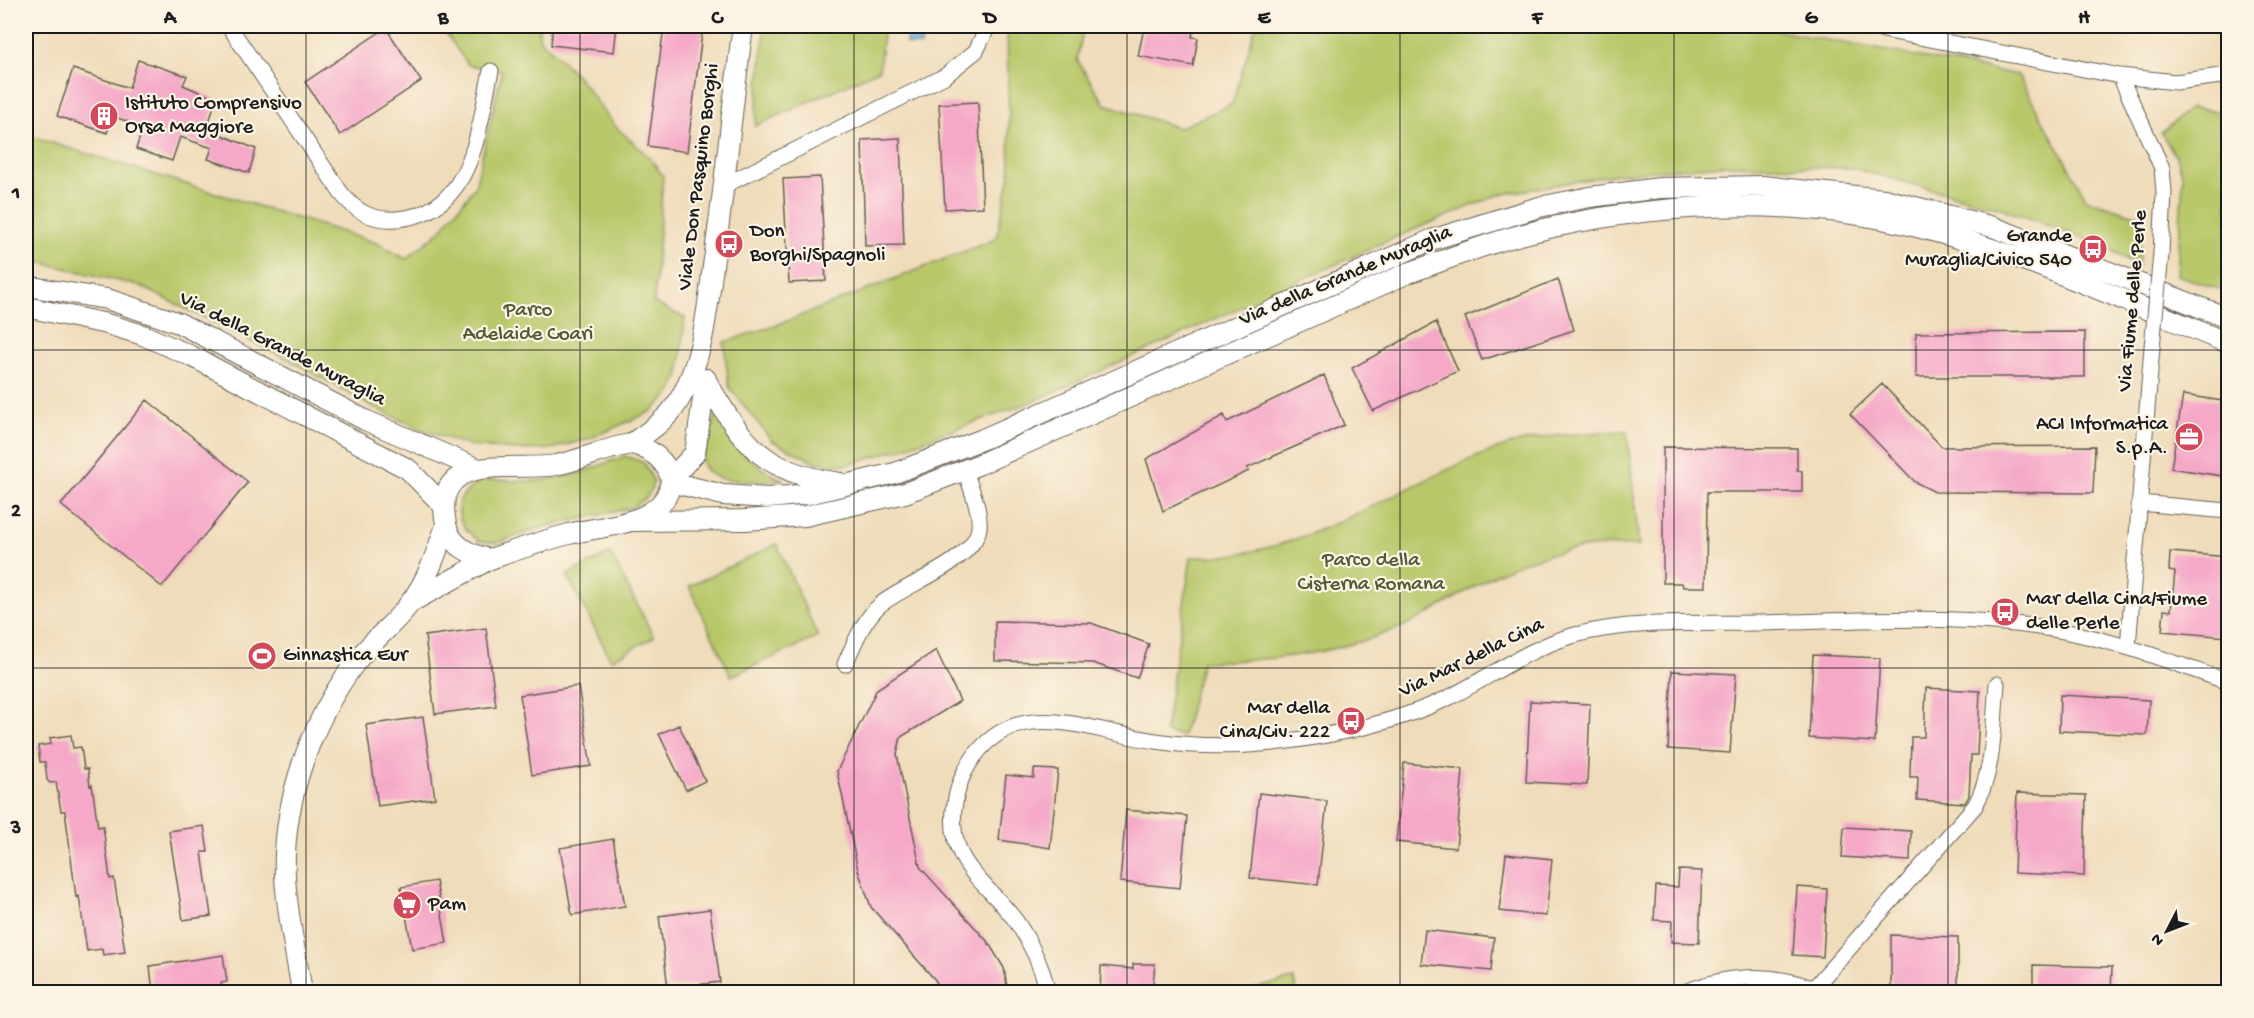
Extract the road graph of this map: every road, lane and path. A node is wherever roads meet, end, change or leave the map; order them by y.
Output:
1 (229, 26) edge
2 (743, 26) edge
3 (988, 26) edge
4 (1863, 26) edge
5 (491, 71) dead end
6 (2229, 75) edge
7 (2120, 76) junction
8 (725, 185) junction
9 (26, 286) edge
10 (26, 307) edge
11 (2229, 318) edge
12 (703, 334) junction
13 (2229, 343) edge
14 (706, 382) junction
15 (631, 444) junction
16 (476, 468) junction
17 (965, 470) junction
18 (671, 481) junction
19 (851, 485) junction
20 (2139, 503) junction
21 (2229, 512) edge
22 (445, 516) junction
23 (632, 520) junction
24 (490, 559) junction
25 (411, 602) junction
26 (2128, 646) junction
27 (844, 664) dead end
28 (2229, 682) edge
29 (1997, 684) dead end
30 (1817, 991) edge
31 (302, 993) edge
32 (1048, 993) edge
33 (1685, 993) edge

1 - 5 street
2 - 8 street, Viale Don Pasquino Borghi
3 - 8 street
4 - 7 street
6 - 7 street
7 - 20 street, Via Fiume delle Perle, bridge
8 - 12 street, Viale Don Pasquino Borghi
9 - 16 street, Via della Grande Muraglia
10 - 22 street
11 - 19 street, Via della Grande Muraglia
12 - 14 street, Viale Don Pasquino Borghi
12 - 15 street, Viale Don Pasquino Borghi
13 - 17 street, Via della Grande Muraglia
14 - 18 street, Viale Don Pasquino Borghi
14 - 19 street
15 - 16 street
15 - 18 street
16 - 22 street
17 - 23 street, Via della Grande Muraglia
17 - 27 street
18 - 19 street, Via della Grande Muraglia
18 - 23 street, Viale Don Pasquino Borghi
20 - 21 street
20 - 26 street, Via Fiume delle Perle
22 - 24 street
22 - 25 street
23 - 24 street
24 - 25 street
25 - 31 street
26 - 28 street, Via Mar della Cina
26 - 32 street, Via Mar della Cina
29 - 30 street
30 - 33 street

